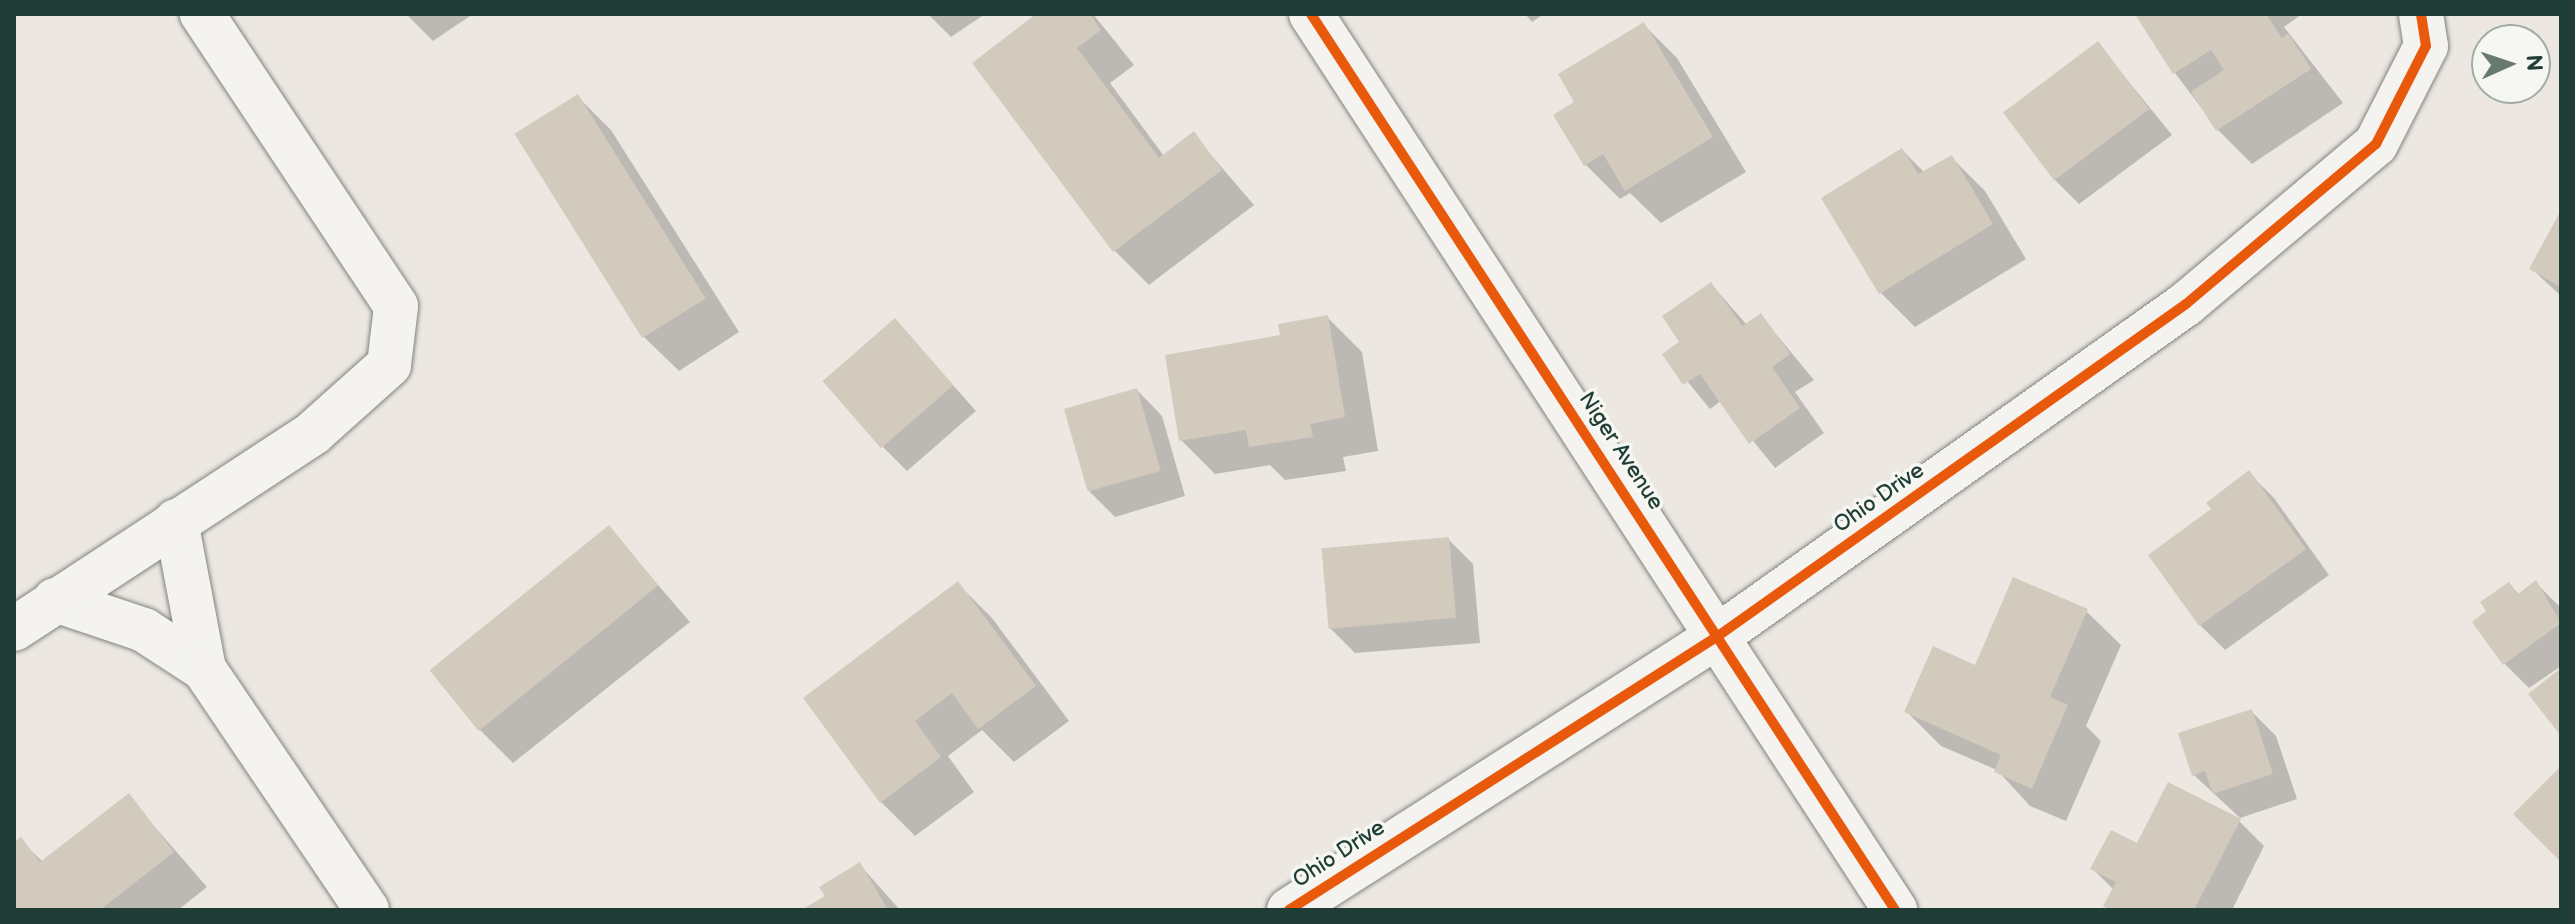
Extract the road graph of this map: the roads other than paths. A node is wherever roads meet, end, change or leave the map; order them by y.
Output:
1 (202, 14) edge
2 (1311, 14) edge
3 (2423, 30) edge
4 (176, 521) junction
5 (55, 600) junction
6 (14, 629) edge
7 (1718, 636) junction
8 (204, 669) junction
9 (367, 910) edge
10 (1289, 910) edge
11 (1895, 910) edge

1 - 4 street
2 - 7 street, Niger Avenue
3 - 7 street, Ohio Drive
4 - 5 street
4 - 8 street
5 - 6 street
5 - 8 street
7 - 10 street, Ohio Drive
7 - 11 street, Niger Avenue
8 - 9 street

